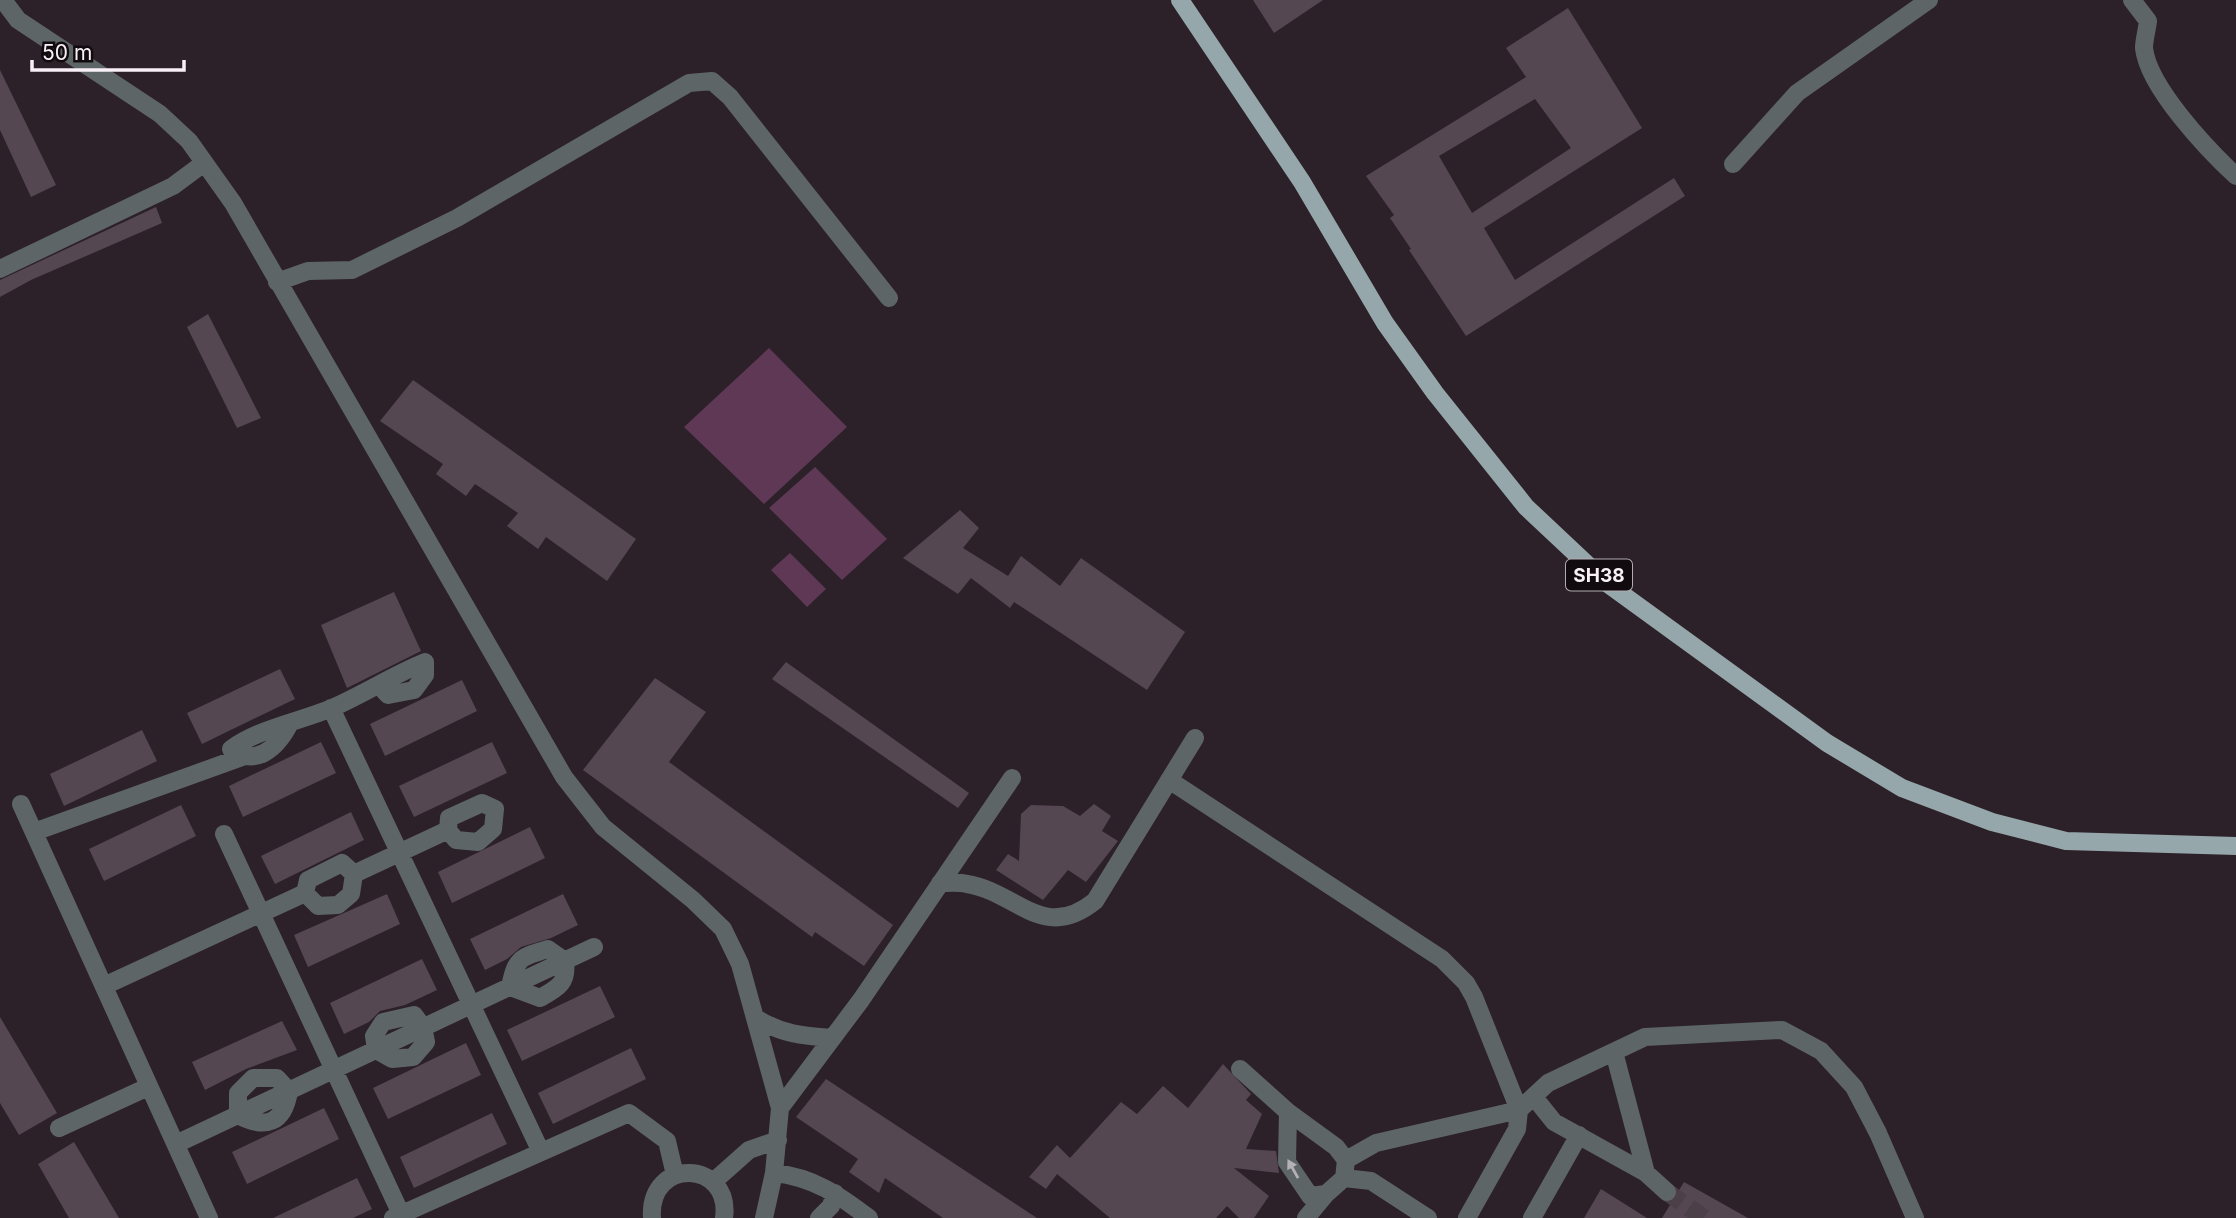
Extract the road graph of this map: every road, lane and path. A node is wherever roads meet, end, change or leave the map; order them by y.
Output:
1 (1, 0) edge
2 (1180, 0) edge
3 (1928, 0) edge
4 (2132, 0) edge
5 (204, 163) junction
6 (1732, 163) dead end
7 (2236, 176) edge
8 (0, 269) edge
9 (277, 282) junction
10 (889, 298) dead end
11 (379, 685) dead end
12 (331, 708) junction
13 (1195, 738) dead end
14 (1012, 778) dead end
15 (1169, 780) junction
16 (21, 804) dead end
17 (447, 830) dead end
18 (34, 832) junction
19 (224, 834) dead end
20 (2236, 846) edge
21 (400, 853) junction
22 (354, 874) junction
23 (940, 883) junction
24 (305, 893) junction
25 (261, 913) junction
26 (594, 947) dead end
27 (104, 986) junction
28 (472, 1005) junction
29 (756, 1018) junction
30 (832, 1038) junction
31 (1614, 1052) junction
32 (1240, 1069) dead end
33 (334, 1070) junction
34 (148, 1087) junction
35 (289, 1091) junction
36 (1534, 1097) junction
37 (780, 1108) junction
38 (1520, 1110) junction
39 (1288, 1112) junction
40 (238, 1115) junction
41 (59, 1128) dead end
42 (1579, 1135) junction
43 (778, 1140) junction
44 (176, 1144) junction
45 (541, 1152) junction
46 (1345, 1169) junction
47 (774, 1173) junction
48 (1646, 1173) junction
49 (675, 1175) junction
50 (713, 1182) junction
51 (1667, 1192) tunnel mouth
52 (835, 1193) junction
53 (1326, 1194) junction
54 (397, 1216) edge
55 (209, 1218) edge
56 (652, 1218) edge
57 (724, 1218) edge
58 (764, 1218) edge
59 (819, 1218) edge
60 (870, 1218) edge
61 (1306, 1218) edge
62 (1428, 1218) edge
63 (1467, 1218) edge
64 (1532, 1218) edge
65 (1915, 1218) edge

1 - 5 street
2 - 20 main road, SH38
3 - 6 street
4 - 7 street
5 - 8 street
5 - 9 street
9 - 10 street
9 - 29 street
11 - 12 street
12 - 18 street
12 - 21 street
13 - 15 street
14 - 23 street
15 - 23 street
15 - 38 street
16 - 18 street
17 - 21 street
18 - 27 street
19 - 25 street
21 - 22 street
21 - 28 street
22 - 24 street
22 - 24 street
23 - 30 street
24 - 25 street
25 - 27 street
25 - 33 street
26 - 28 street
27 - 34 street
28 - 33 street
28 - 45 street
29 - 30 street
29 - 37 street
30 - 37 street
31 - 36 street
31 - 48 street
31 - 65 street
32 - 39 street
33 - 35 street
33 - 54 street
34 - 41 street
34 - 44 street
35 - 40 street
35 - 40 street
36 - 38 street
36 - 42 street
37 - 43 street
38 - 46 street
38 - 63 street
39 - 46 street
53 -> 39 street
40 - 44 street
42 - 48 street
42 - 64 street
43 - 47 street
43 - 50 street
44 - 55 street
45 - 49 street
45 - 54 street
46 - 53 street
46 - 62 street
47 - 52 street
47 - 58 street
48 - 51 street
49 - 50 street
49 - 56 street
50 - 57 street
52 - 59 street
52 - 60 street
53 - 61 street

